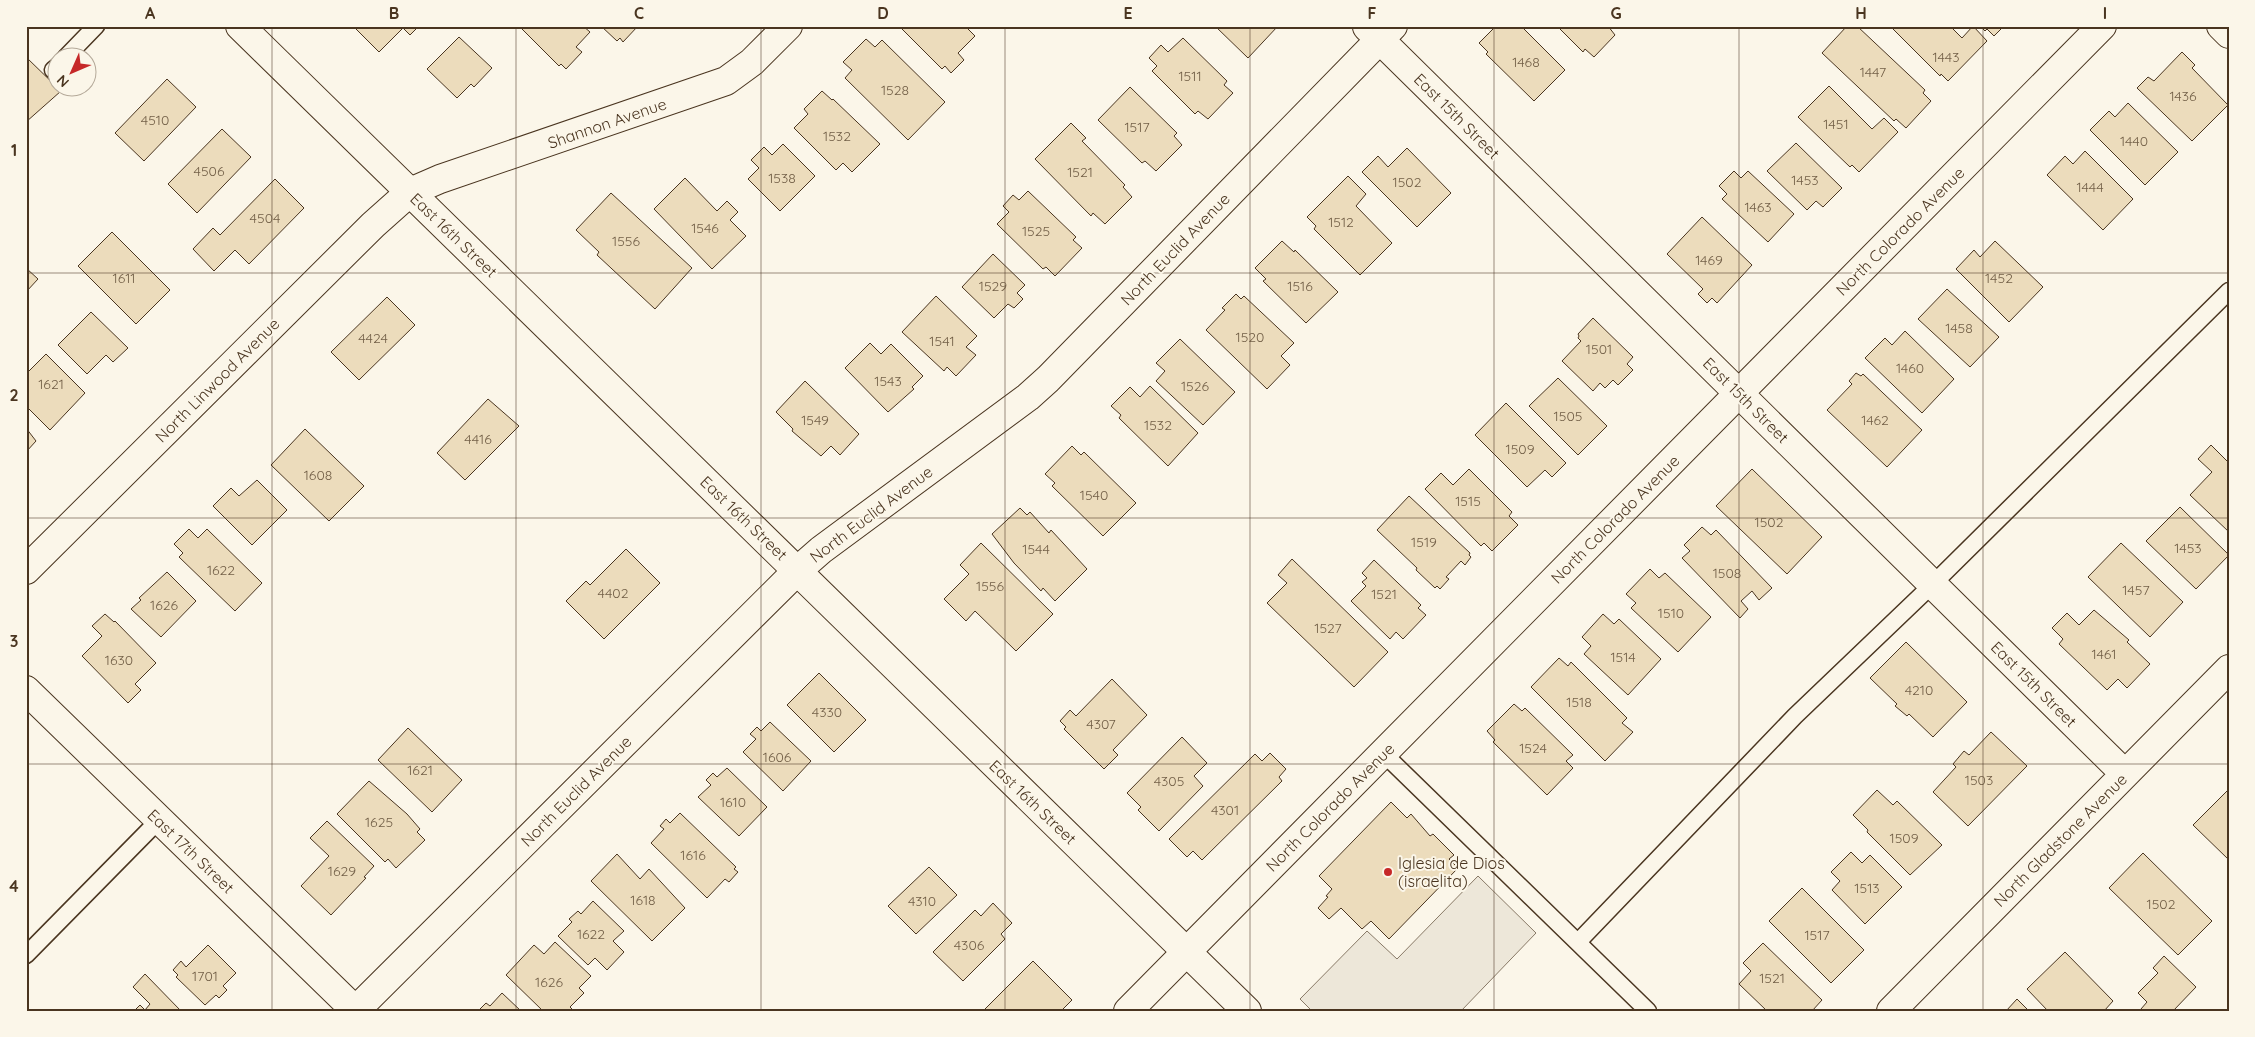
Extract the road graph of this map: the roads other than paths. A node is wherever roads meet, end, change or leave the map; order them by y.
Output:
1 (96, 26) edge
2 (240, 26) edge
3 (788, 26) edge
4 (2102, 26) edge
5 (2220, 26) edge
6 (1380, 31) edge
7 (2229, 34) edge
8 (75, 48) edge
9 (410, 192) junction
10 (2229, 291) edge
11 (1739, 394) junction
12 (26, 570) edge
13 (797, 571) junction
14 (1933, 584) junction
15 (2229, 669) edge
16 (26, 690) edge
17 (1383, 753) junction
18 (2125, 774) junction
19 (159, 820) junction
20 (1578, 942) junction
21 (1186, 952) junction
22 (26, 955) edge
23 (355, 1011) edge
24 (1128, 1011) edge
25 (1246, 1011) edge
26 (1648, 1011) edge
27 (1891, 1011) edge

1 - 8 lane
2 - 9 street, East 16th Street
3 - 9 street, Shannon Avenue
4 - 11 street, North Colorado Avenue
5 - 7 street
6 - 11 street, East 15th Street
6 - 13 street, North Euclid Avenue
9 - 12 street, North Linwood Avenue
9 - 13 street, East 16th Street
10 - 14 lane
11 - 14 street, East 15th Street
11 - 17 street, North Colorado Avenue
13 - 21 street, East 16th Street
13 - 23 street, North Euclid Avenue
14 - 18 street, East 15th Street
14 - 20 lane
15 - 18 street, North Gladstone Avenue
16 - 19 street, East 17th Street
17 - 20 lane
17 - 21 street, North Colorado Avenue
18 - 27 street, North Gladstone Avenue
19 - 22 lane
19 - 23 street, East 17th Street
20 - 26 lane
21 - 24 street, North Colorado Avenue
21 - 25 street, East 16th Street

